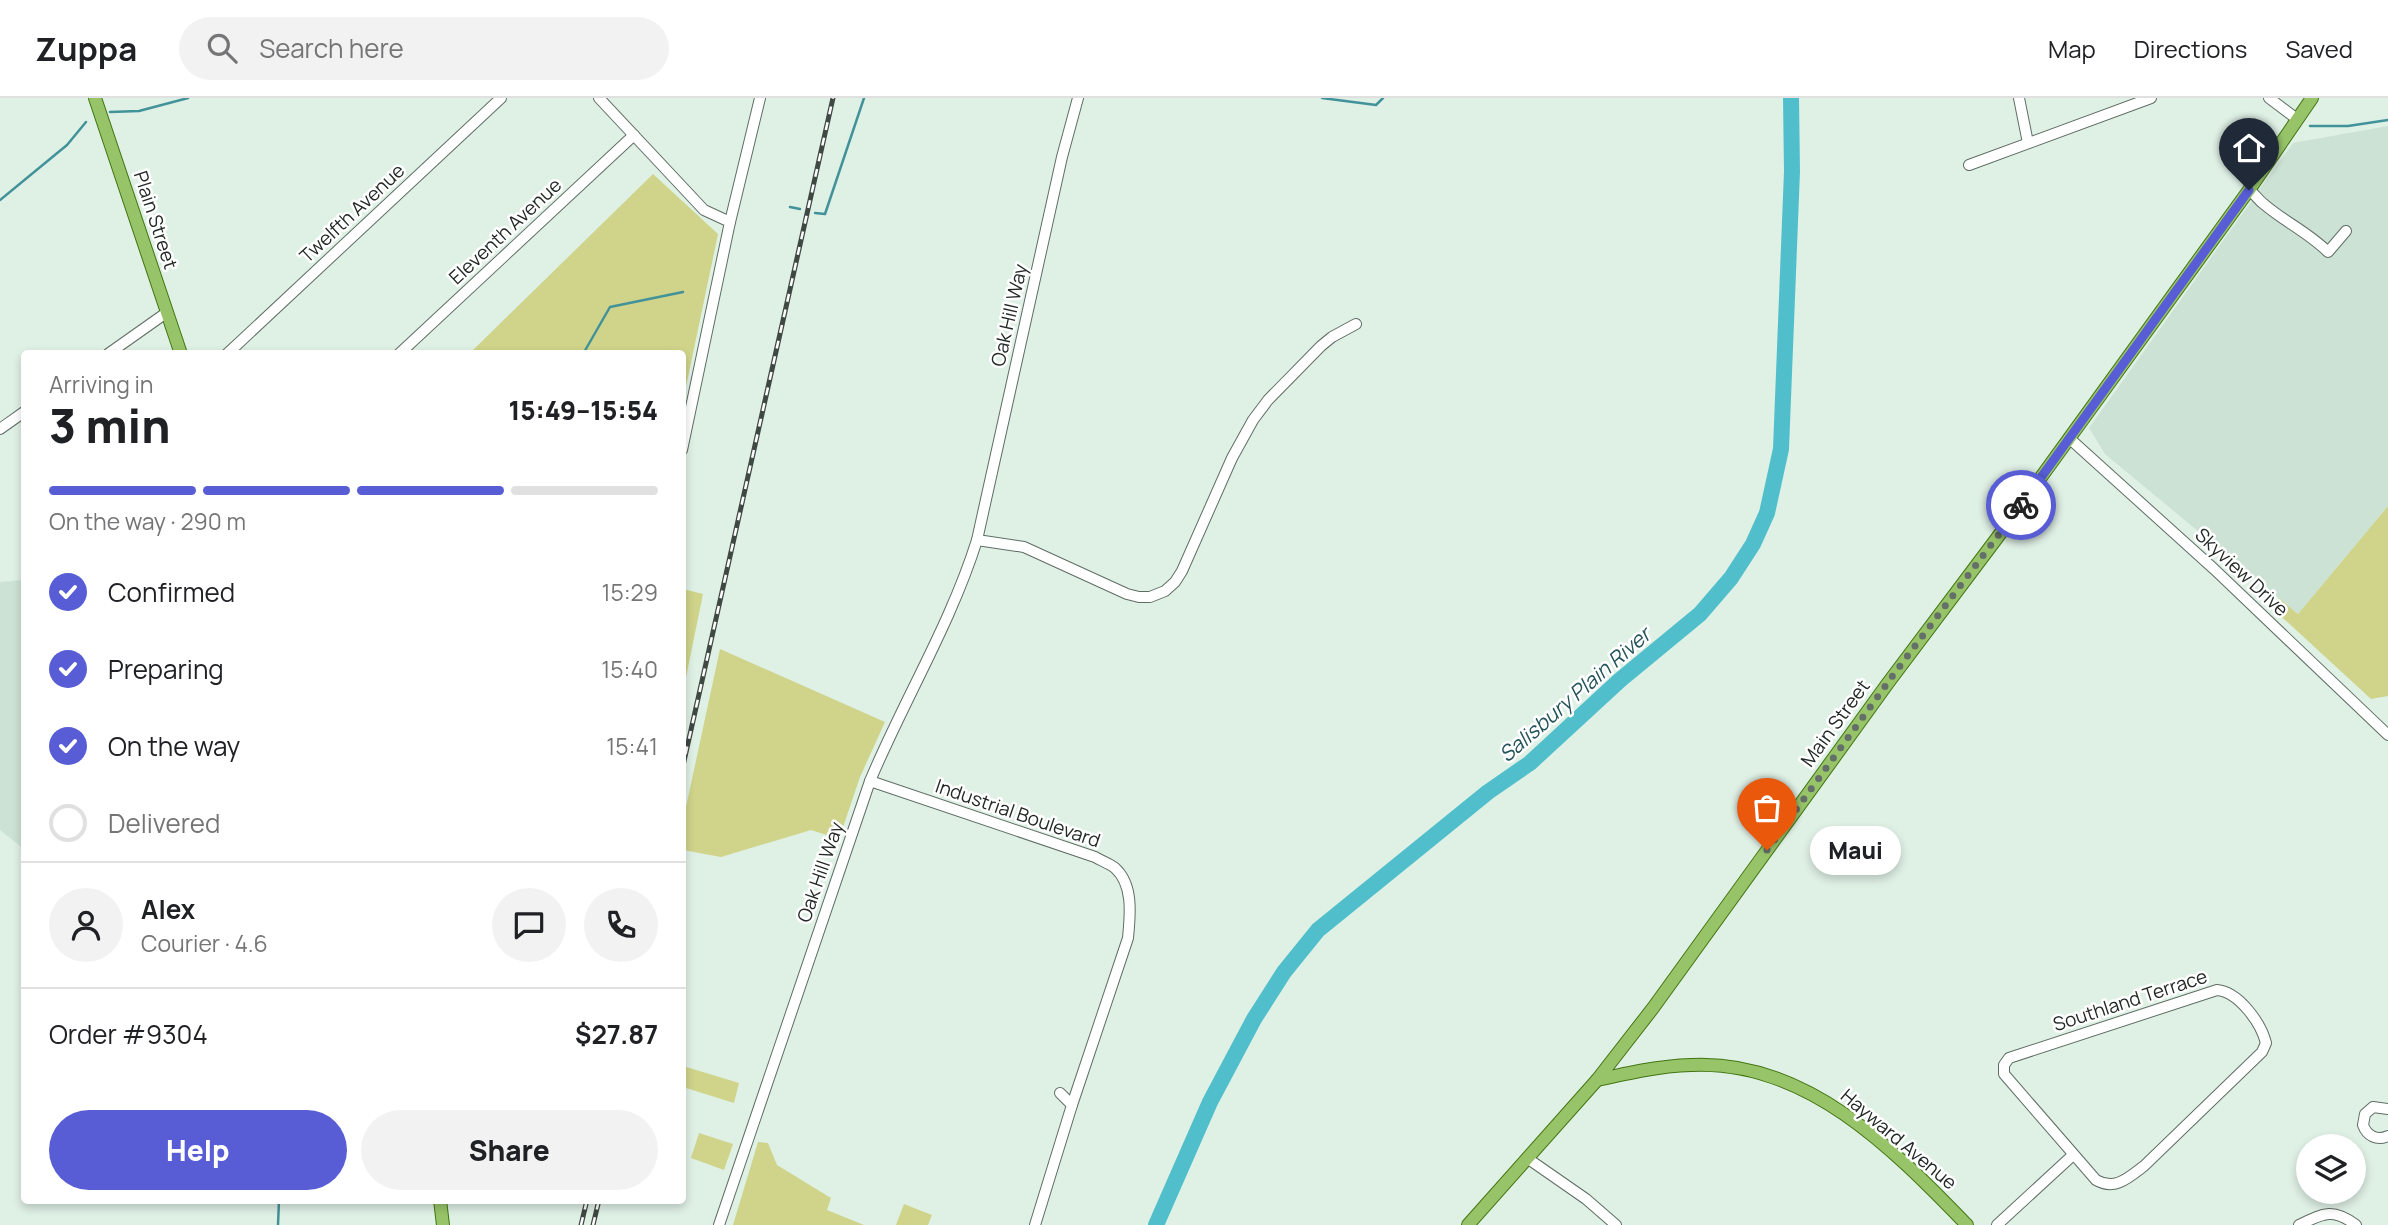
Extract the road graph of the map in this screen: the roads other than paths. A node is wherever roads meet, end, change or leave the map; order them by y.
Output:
1 (95, 98) edge
2 (501, 98) edge
3 (599, 98) edge
4 (760, 98) edge
5 (1078, 98) edge
6 (2019, 98) edge
7 (2115, 98) edge
8 (2151, 98) edge
9 (2269, 98) edge
10 (2312, 98) edge
11 (2117, 111) junction
12 (2297, 119) junction
13 (634, 135) junction
14 (2028, 143) junction
15 (1969, 165) dead end
16 (2253, 193) junction
17 (730, 222) junction
18 (2346, 231) dead end
19 (166, 313) junction
20 (1356, 324) dead end
21 (114, 350) edge
22 (180, 350) edge
23 (230, 350) edge
24 (403, 350) edge
25 (21, 414) edge
26 (0, 429) edge
27 (686, 431) edge
28 (2069, 438) junction
29 (977, 540) junction
30 (2388, 735) edge
31 (870, 780) junction
32 (1614, 1058) junction
33 (1639, 1071) junction
34 (1597, 1080) junction
35 (1060, 1093) dead end
36 (1072, 1105) junction
37 (2388, 1108) edge
38 (2388, 1136) edge
39 (2073, 1155) junction
40 (1527, 1158) junction
41 (440, 1204) edge
42 (443, 1225) edge
43 (719, 1225) edge
44 (1035, 1225) edge
45 (1468, 1225) edge
46 (1616, 1225) edge
47 (1967, 1225) edge
48 (1997, 1225) edge
49 (2299, 1225) edge
50 (2356, 1225) edge

1 - 19 main road, Plain Street
2 - 23 street, Twelfth Avenue
3 - 13 street
4 - 17 street
5 - 29 street, Oak Hill Way
6 - 14 street
7 - 11 street
8 - 11 street
9 - 12 street
10 - 12 main road, Main Street
11 - 14 street
12 - 16 main road, Main Street
13 - 17 street
13 - 24 street, Eleventh Avenue
14 - 15 street
16 - 18 street
16 - 28 main road, Main Street
17 - 27 street
19 - 21 street
19 - 22 main road, Plain Street
20 - 29 street
25 - 26 street
28 - 30 street, Skyview Drive
28 - 32 main road, Main Street
29 - 31 street, Oak Hill Way
31 - 36 street, Industrial Boulevard
31 - 43 street, Oak Hill Way
32 - 33 main road
32 - 34 main road, Main Street
33 - 34 main road, Hayward Avenue
33 - 47 main road, Hayward Avenue
34 - 40 main road, Main Street
35 - 36 street
36 - 44 street, Industrial Boulevard
37 - 38 street
39 - 39 street, Southland Terrace
39 - 48 street
40 - 45 main road, Main Street
40 - 46 street
41 - 42 main road
49 - 50 street

